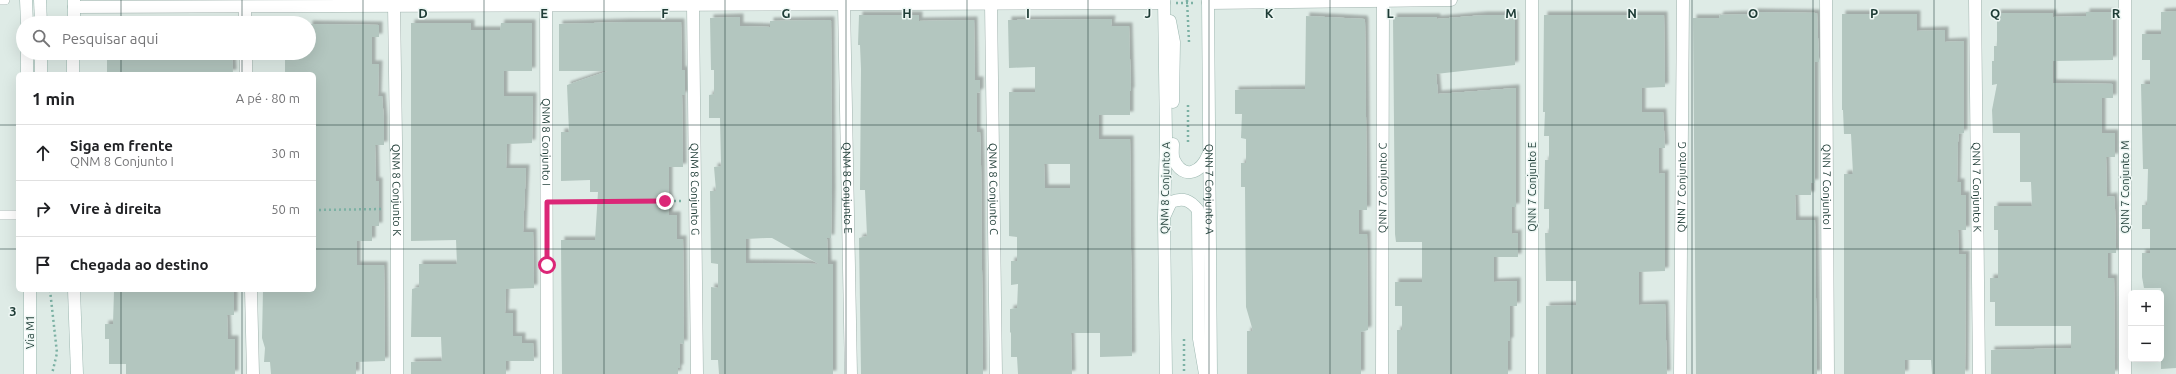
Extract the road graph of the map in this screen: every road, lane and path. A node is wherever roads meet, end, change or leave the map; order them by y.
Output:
1 (0, 0) edge
2 (5, 0) edge
3 (26, 0) edge
4 (40, 0) edge
5 (1423, 0) edge
6 (1451, 0) edge
7 (1532, 0) edge
8 (1683, 0) edge
9 (1826, 0) edge
10 (1975, 0) edge
11 (2125, 0) edge
12 (1165, 1) edge
13 (1383, 1) junction
14 (895, 2) edge
15 (1208, 2) edge
16 (844, 3) junction
17 (74, 4) edge
18 (991, 4) junction
19 (394, 5) junction
20 (546, 5) junction
21 (693, 5) junction
22 (245, 6) junction
23 (27, 16) edge
24 (41, 16) edge
25 (74, 16) edge
26 (245, 16) edge
27 (27, 60) edge
28 (41, 60) edge
29 (73, 60) edge
30 (246, 60) edge
31 (27, 72) edge
32 (41, 72) edge
33 (73, 72) edge
34 (246, 72) edge
35 (1209, 154) junction
36 (694, 201) junction
37 (547, 202) junction
38 (397, 208) junction
39 (316, 210) edge
40 (0, 215) edge
41 (16, 215) edge
42 (1164, 218) junction
43 (30, 292) edge
44 (50, 292) edge
45 (74, 292) edge
46 (250, 292) edge
47 (30, 374) edge
48 (52, 374) edge
49 (77, 374) edge
50 (253, 374) edge
51 (397, 374) edge
52 (547, 374) edge
53 (697, 374) edge
54 (851, 374) edge
55 (996, 374) edge
56 (1166, 374) edge
57 (1205, 374) edge
58 (1211, 374) edge
59 (1382, 374) edge
60 (1532, 374) edge
61 (1680, 374) edge
62 (1828, 374) edge
63 (1979, 374) edge
64 (2125, 374) edge

1 - 2 lane
3 - 23 street
4 - 24 street
5 - 6 street
5 - 13 street
7 - 60 street, QNN 7 Conjunto E
8 - 61 street, QNN 7 Conjunto G
9 - 62 street, QNN 7 Conjunto I
10 - 63 street, QNN 7 Conjunto K
11 - 64 street, QNN 7 Conjunto M
12 - 15 path
12 - 18 street
12 - 35 street
12 - 42 street, QNM 8 Conjunto A
13 - 15 street
13 - 59 street, QNN 7 Conjunto C
14 - 16 street
14 - 18 street
15 - 35 street, QNN 7 Conjunto A
16 - 21 street
16 - 54 street, QNM 8 Conjunto E
17 - 22 street
17 - 25 street
18 - 55 street, QNM 8 Conjunto C
19 - 20 street
19 - 22 street
19 - 38 street, QNM 8 Conjunto K
20 - 21 street
20 - 37 street, QNM 8 Conjunto I
21 - 36 street, QNM 8 Conjunto G
22 - 26 street
27 - 31 street
28 - 32 street
29 - 33 street
30 - 34 street
35 - 58 street, QNN 7 Conjunto A
36 - 37 path
36 - 53 street, QNM 8 Conjunto G
37 - 52 street, QNM 8 Conjunto I
38 - 39 path
38 - 51 street, QNM 8 Conjunto K
40 - 41 lane
42 - 56 street, QNM 8 Conjunto A
42 - 57 street
43 - 47 street, Via M1
44 - 48 path
45 - 49 street
46 - 50 street

